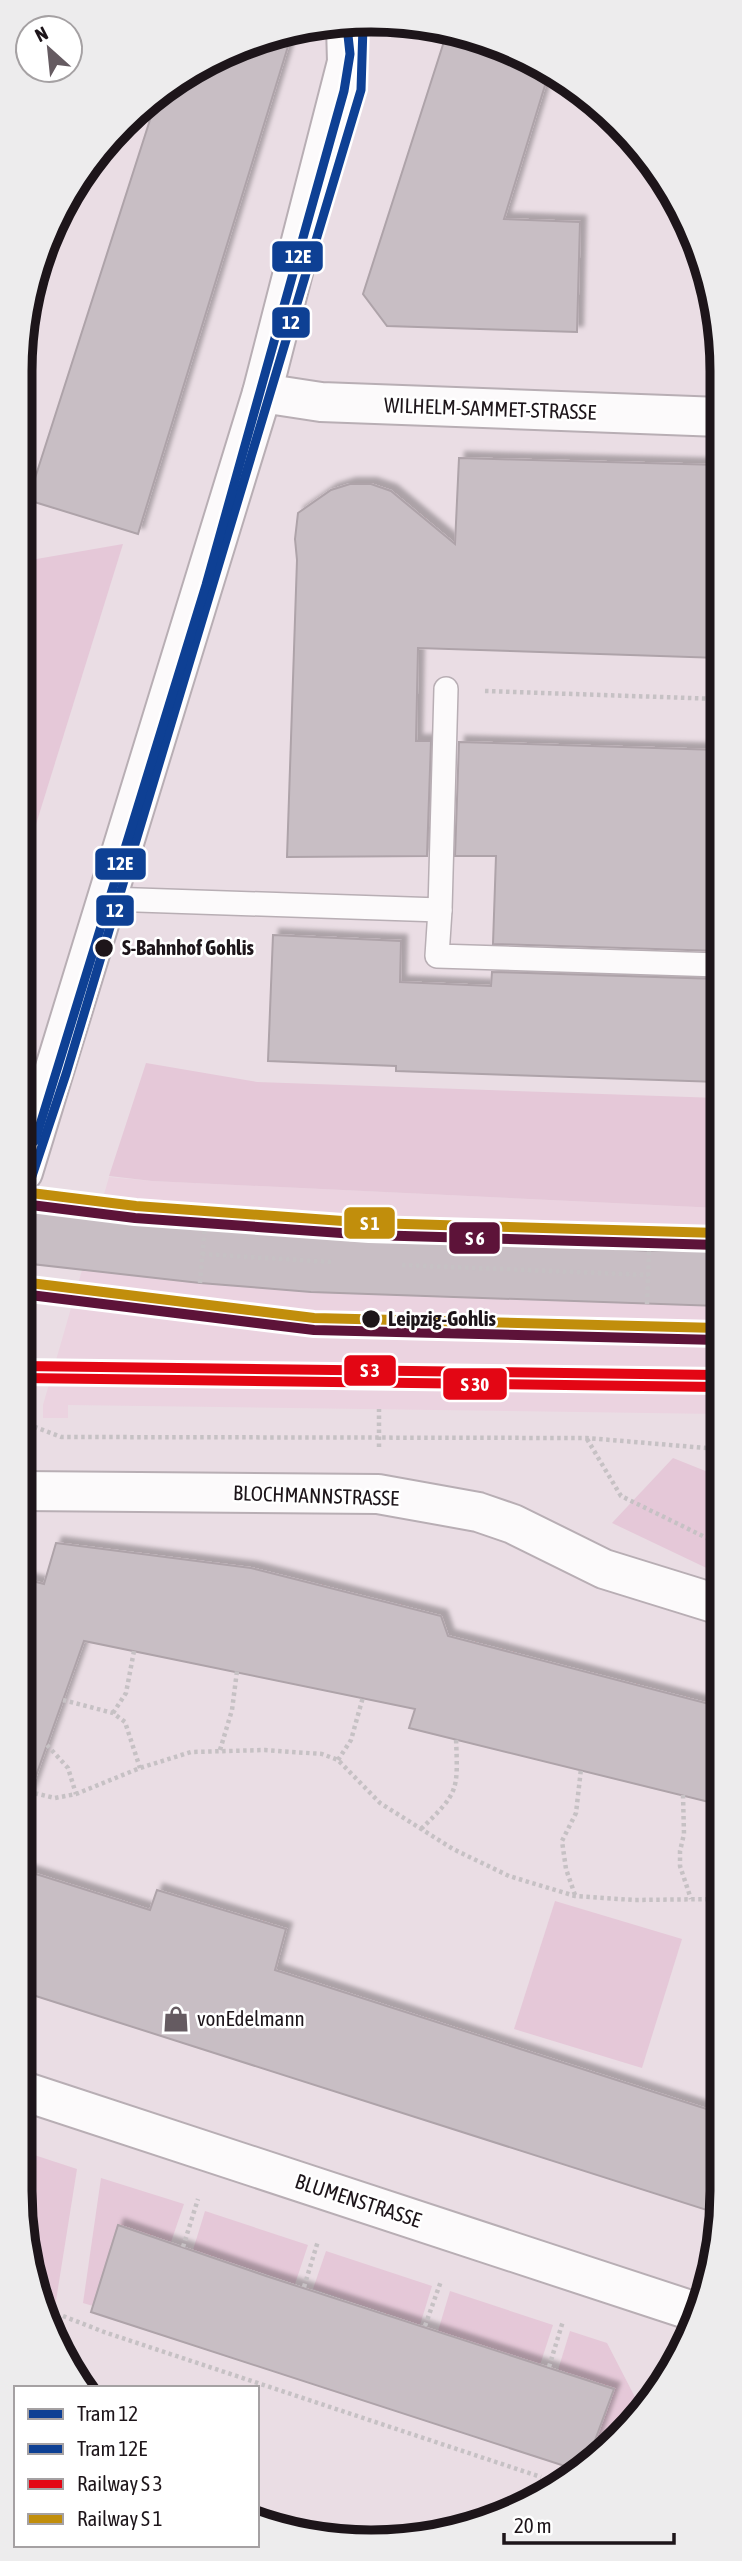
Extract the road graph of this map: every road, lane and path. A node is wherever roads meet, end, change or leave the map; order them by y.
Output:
1 (345, 32) edge
2 (262, 393) junction
3 (710, 417) edge
4 (446, 689) joint
5 (710, 699) edge
6 (108, 900) junction
7 (440, 910) junction
8 (710, 965) edge
9 (32, 1142) edge
10 (205, 1224) dead end
11 (649, 1251) dead end
12 (202, 1254) junction
13 (331, 1262) dead end
14 (402, 1265) dead end
15 (648, 1275) junction
16 (200, 1283) dead end
17 (34, 1303) dead end
18 (647, 1304) dead end
19 (32, 1312) edge
20 (379, 1409) dead end
21 (32, 1426) edge
22 (379, 1437) junction
23 (587, 1438) junction
24 (710, 1448) edge
25 (32, 1491) edge
26 (710, 1540) edge
27 (710, 1602) edge
28 (134, 1651) dead end
29 (237, 1671) dead end
30 (363, 1697) dead end
31 (64, 1700) dead end
32 (113, 1713) junction
33 (456, 1738) dead end
34 (47, 1745) dead end
35 (220, 1750) junction
36 (338, 1759) junction
37 (140, 1768) junction
38 (581, 1769) dead end
39 (32, 1793) edge
40 (76, 1794) junction
41 (683, 1795) dead end
42 (421, 1829) junction
43 (575, 1896) junction
44 (691, 1899) junction
45 (710, 1899) edge
46 (32, 2094) edge
47 (198, 2198) dead end
48 (319, 2238) dead end
49 (183, 2246) dead end
50 (442, 2279) dead end
51 (304, 2287) dead end
52 (688, 2310) edge
53 (63, 2316) dead end
54 (564, 2319) dead end
55 (425, 2326) dead end
56 (549, 2367) dead end
57 (541, 2477) dead end

1 - 2 street
2 - 3 street, WILHELM-SAMMET-STRASSE
2 - 6 street
4 - 5 path
4 - 7 lane
6 - 7 lane
6 - 9 street
7 - 8 lane
10 - 12 path
11 - 15 path
12 - 13 path
12 - 16 path
14 - 15 path
15 - 18 path
17 - 19 path
20 - 22 path
21 - 22 path
22 - 23 path
23 - 24 path
23 - 26 path
25 - 27 street, BLOCHMANNSTRASSE
28 - 32 path
29 - 35 path
30 - 36 path
31 - 32 path
32 - 37 path
33 - 42 path
34 - 40 path
35 - 36 path
35 - 37 path
36 - 42 path
37 - 40 path
38 - 43 path
39 - 40 path
41 - 44 path
42 - 43 path
43 - 44 path
44 - 45 path
46 - 52 street, BLUMENSTRASSE
47 - 49 path
48 - 51 path
50 - 55 path
53 - 57 path
54 - 56 path

